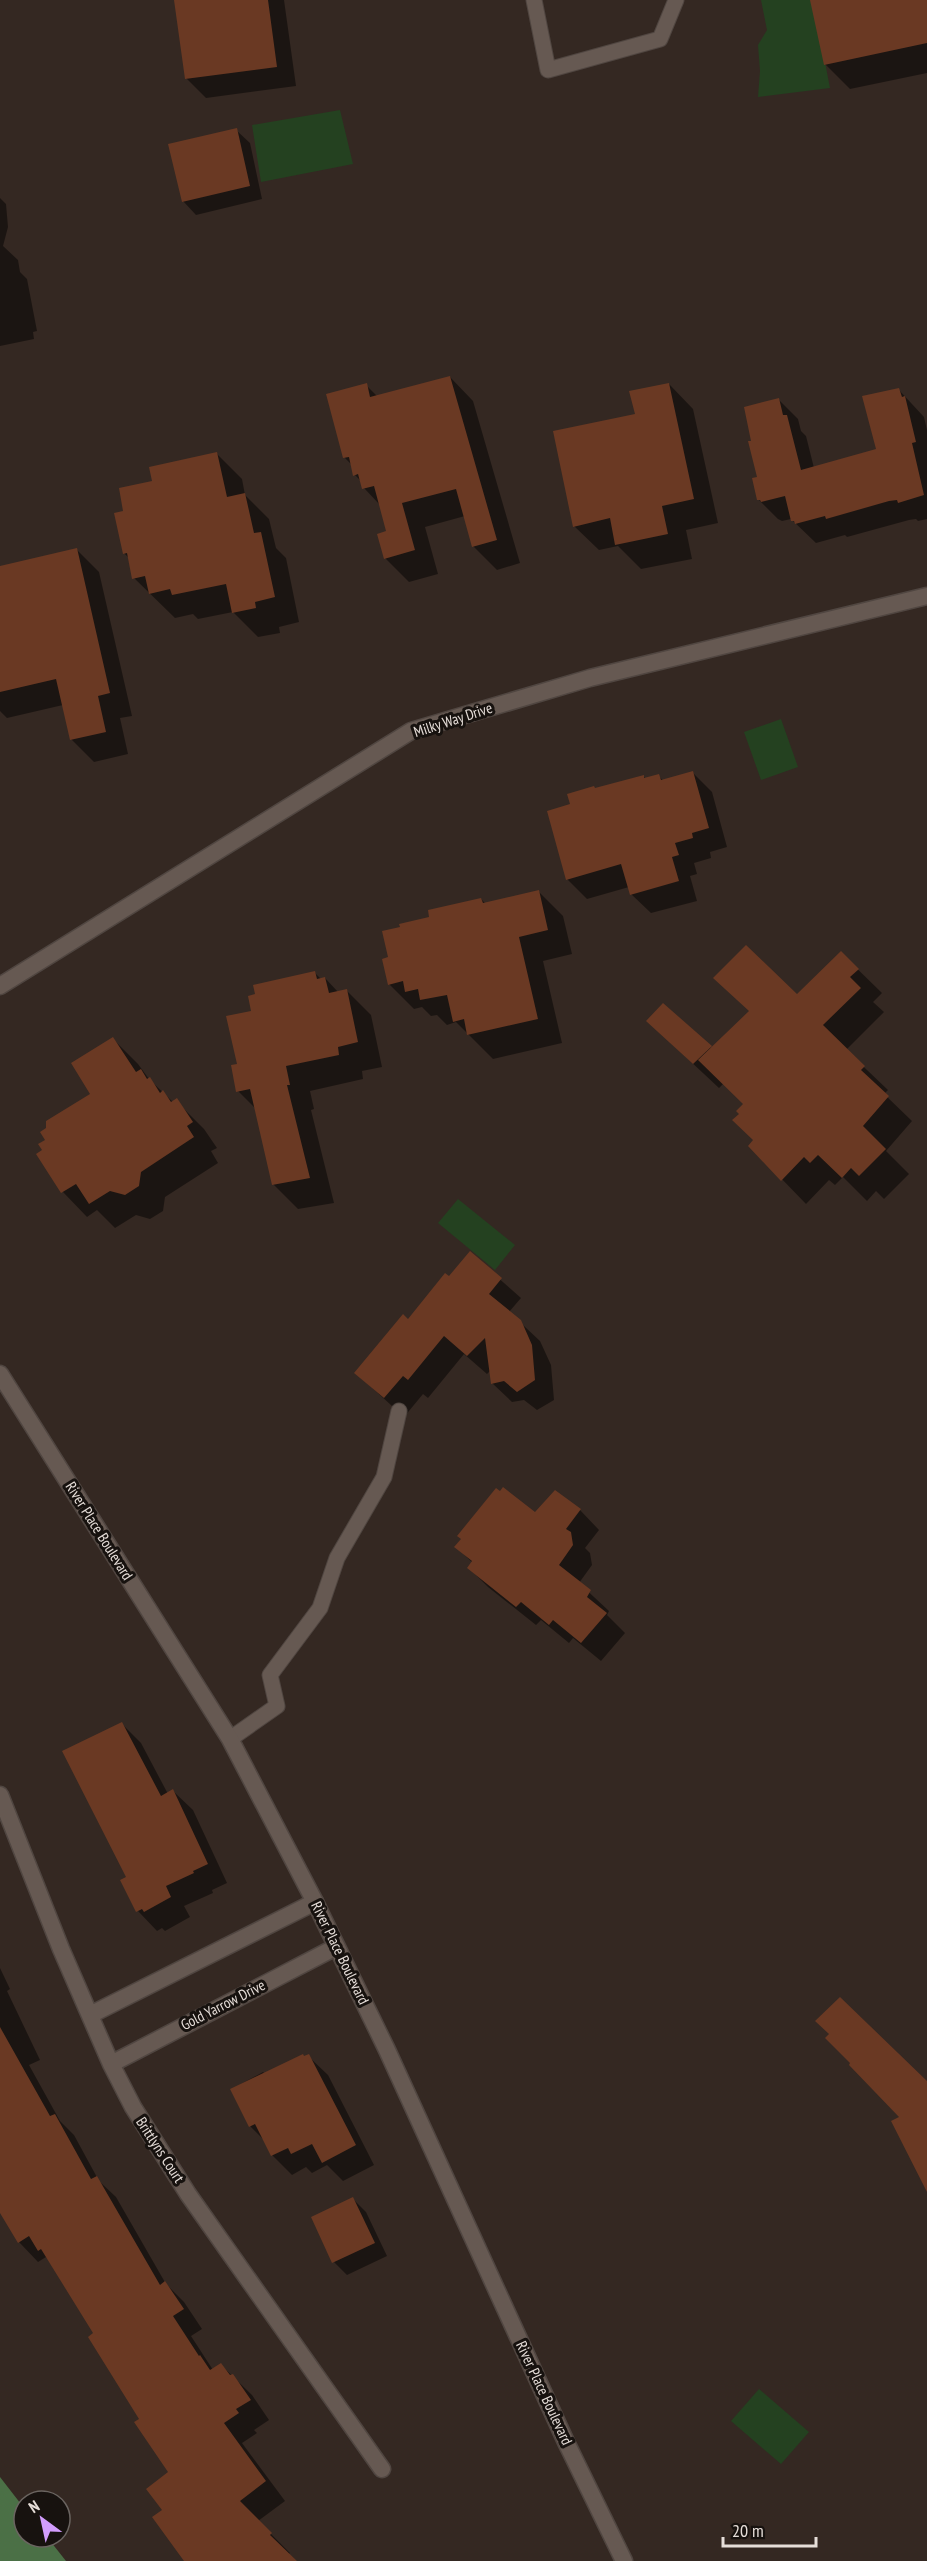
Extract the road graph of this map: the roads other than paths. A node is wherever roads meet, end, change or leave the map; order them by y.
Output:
1 (534, 0) edge
2 (676, 0) edge
3 (927, 596) edge
4 (0, 986) edge
5 (0, 1374) edge
6 (399, 1411) dead end
7 (230, 1739) junction
8 (0, 1796) edge
9 (315, 1902) junction
10 (336, 1947) junction
11 (90, 2015) junction
12 (111, 2064) junction
13 (382, 2469) dead end
14 (624, 2561) edge

1 - 2 lane
3 - 4 street, Milky Way Drive
5 - 7 street, River Place Boulevard
6 - 7 lane
7 - 9 street, River Place Boulevard
8 - 11 street, Brittlyns Court
9 - 10 street, River Place Boulevard
9 - 11 street
10 - 12 street, Gold Yarrow Drive
10 - 14 street, River Place Boulevard
11 - 12 street, Brittlyns Court
12 - 13 street, Brittlyns Court

